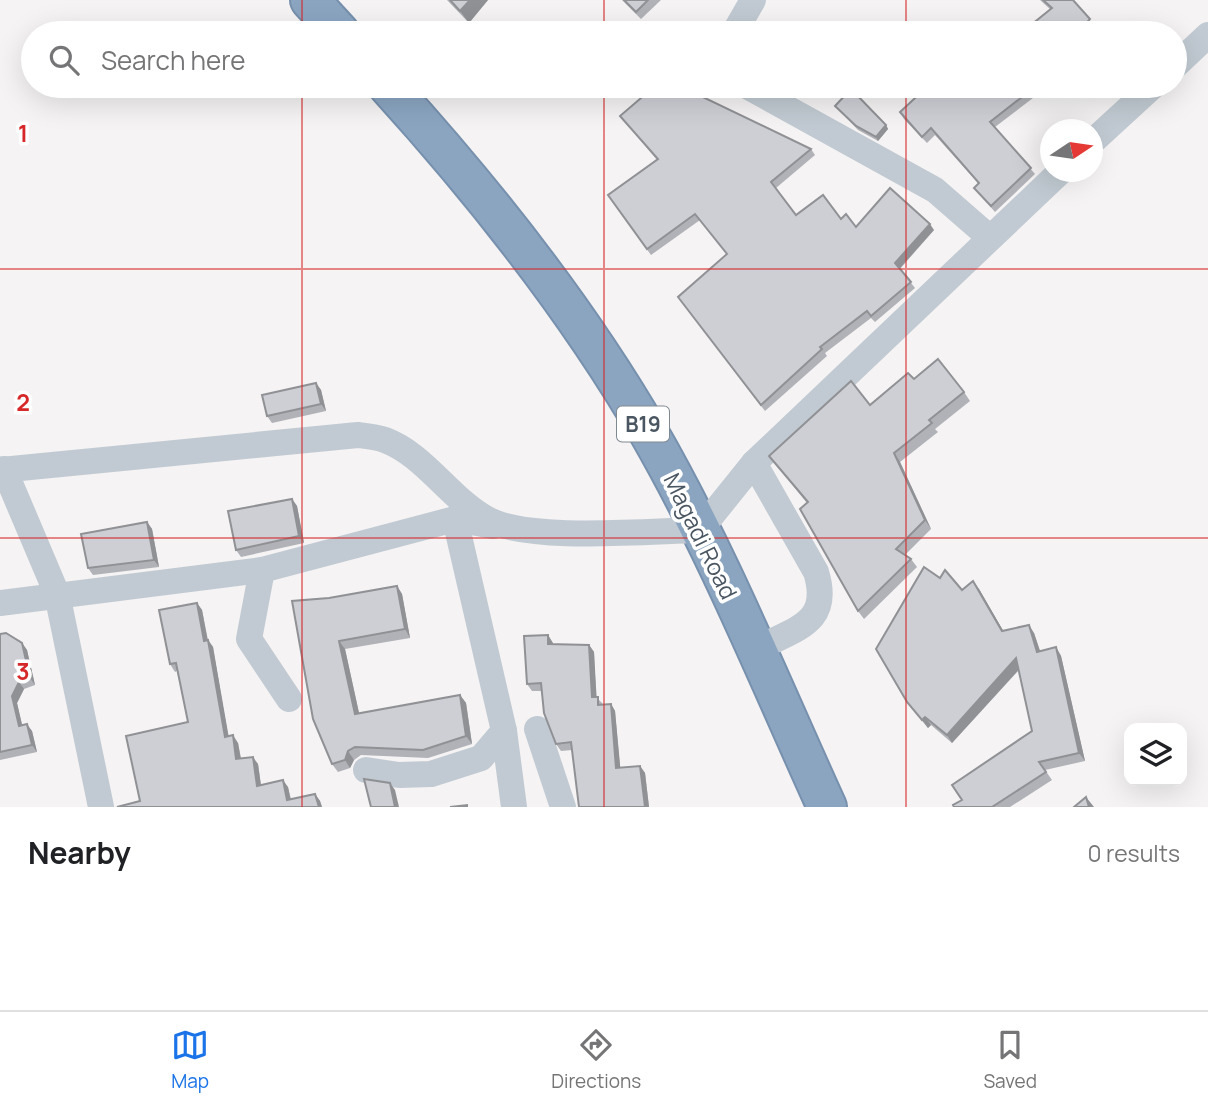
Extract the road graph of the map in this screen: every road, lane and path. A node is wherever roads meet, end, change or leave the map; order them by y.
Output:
1 (310, 0) edge
2 (753, 0) edge
3 (329, 21) edge
4 (741, 21) edge
5 (1208, 35) edge
6 (1187, 55) edge
7 (398, 98) edge
8 (769, 98) edge
9 (1140, 98) edge
10 (1103, 133) edge
11 (1049, 182) edge
12 (989, 237) junction
13 (754, 463) junction
14 (2, 469) edge
15 (455, 520) junction
16 (505, 528) junction
17 (700, 530) junction
18 (262, 570) junction
19 (57, 594) junction
20 (0, 603) edge
21 (755, 650) junction
22 (289, 699) dead end
23 (537, 729) dead end
24 (503, 731) junction
25 (366, 770) dead end
26 (101, 807) edge
27 (514, 807) edge
28 (563, 807) edge
29 (827, 807) edge

1 - 3 highway
2 - 4 street
5 - 6 street
7 - 17 highway, Magadi Road / B19
8 - 12 street
9 - 10 street
11 - 12 street
12 - 13 street
13 - 17 street
13 - 21 street
14 - 16 street
14 - 19 street
15 - 16 street
15 - 18 street
15 - 24 street
16 - 17 street
17 - 21 highway, Magadi Road / B19
18 - 19 street
18 - 22 street
19 - 20 street
19 - 26 street
21 - 29 highway, Magadi Road / B19
23 - 28 street
24 - 25 street
24 - 27 street

